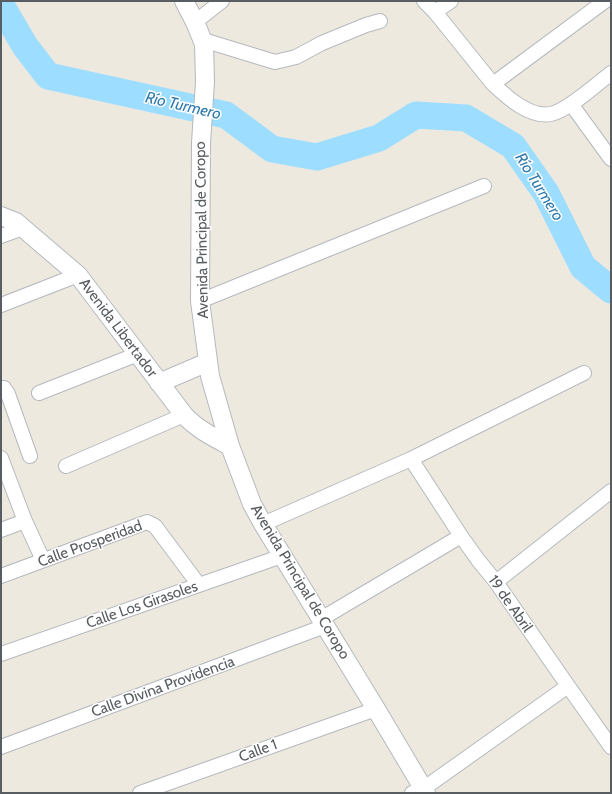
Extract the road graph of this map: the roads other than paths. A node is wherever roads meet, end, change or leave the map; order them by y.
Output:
1 (184, 1) edge
2 (222, 1) edge
3 (424, 1) edge
4 (451, 1) edge
5 (605, 1) edge
6 (435, 12) junction
7 (380, 20) dead end
8 (195, 22) junction
9 (203, 40) junction
10 (611, 73) edge
11 (493, 84) junction
12 (571, 104) junction
13 (611, 159) edge
14 (484, 186) dead end
15 (1, 216) edge
16 (23, 228) junction
17 (1, 236) edge
18 (78, 275) junction
19 (200, 301) junction
20 (1, 305) edge
21 (138, 354) junction
22 (208, 362) junction
23 (584, 373) dead end
24 (159, 383) junction
25 (1, 388) edge
26 (39, 393) dead end
27 (184, 415) junction
28 (230, 446) junction
29 (30, 456) dead end
30 (1, 458) edge
31 (411, 459) junction
32 (66, 466) dead end
33 (5, 482) edge
34 (611, 492) edge
35 (25, 520) junction
36 (263, 524) junction
37 (1, 530) edge
38 (461, 536) junction
39 (282, 556) junction
40 (43, 560) junction
41 (1, 576) edge
42 (496, 582) junction
43 (199, 585) junction
44 (323, 623) junction
45 (1, 654) edge
46 (568, 686) junction
47 (376, 709) junction
48 (1, 747) edge
49 (611, 747) edge
50 (420, 792) edge
51 (140, 793) edge

1 - 8 street, Avenida Principal de Coropo
2 - 8 street
3 - 6 street
4 - 6 street
5 - 11 street
6 - 11 street
7 - 9 street
8 - 9 street, Avenida Principal de Coropo
9 - 19 street, Avenida Principal de Coropo
10 - 12 street
11 - 12 street
12 - 13 street
14 - 19 street
15 - 16 street, Avenida Libertador
16 - 17 street
16 - 18 street, Avenida Libertador
18 - 20 street
18 - 21 street, Avenida Libertador
19 - 22 street, Avenida Principal de Coropo
21 - 24 street, Avenida Libertador
21 - 26 street
22 - 24 street
22 - 28 street, Avenida Principal de Coropo
23 - 31 street
24 - 27 street, Avenida Libertador
25 - 29 street
27 - 28 street, Avenida Libertador
27 - 32 street
28 - 36 street, Avenida Principal de Coropo
30 - 33 street
31 - 36 street
31 - 38 street, 19 de Abril
33 - 35 street
34 - 42 street
35 - 37 street
35 - 40 street
36 - 39 street, Avenida Principal de Coropo
38 - 42 street, 19 de Abril
38 - 44 street, Calle Divina Providencia
39 - 43 street, Calle Los Girasoles
39 - 44 street, Avenida Principal de Coropo
40 - 41 street, Calle Prosperidad
40 - 43 street, Calle Prosperidad
42 - 46 street, 19 de Abril
43 - 45 street, Calle Los Girasoles
44 - 47 street, Avenida Principal de Coropo
44 - 48 street, Calle Divina Providencia
46 - 49 street, 19 de Abril
46 - 50 street
47 - 50 street, Avenida Principal de Coropo
47 - 51 street, Calle 1

